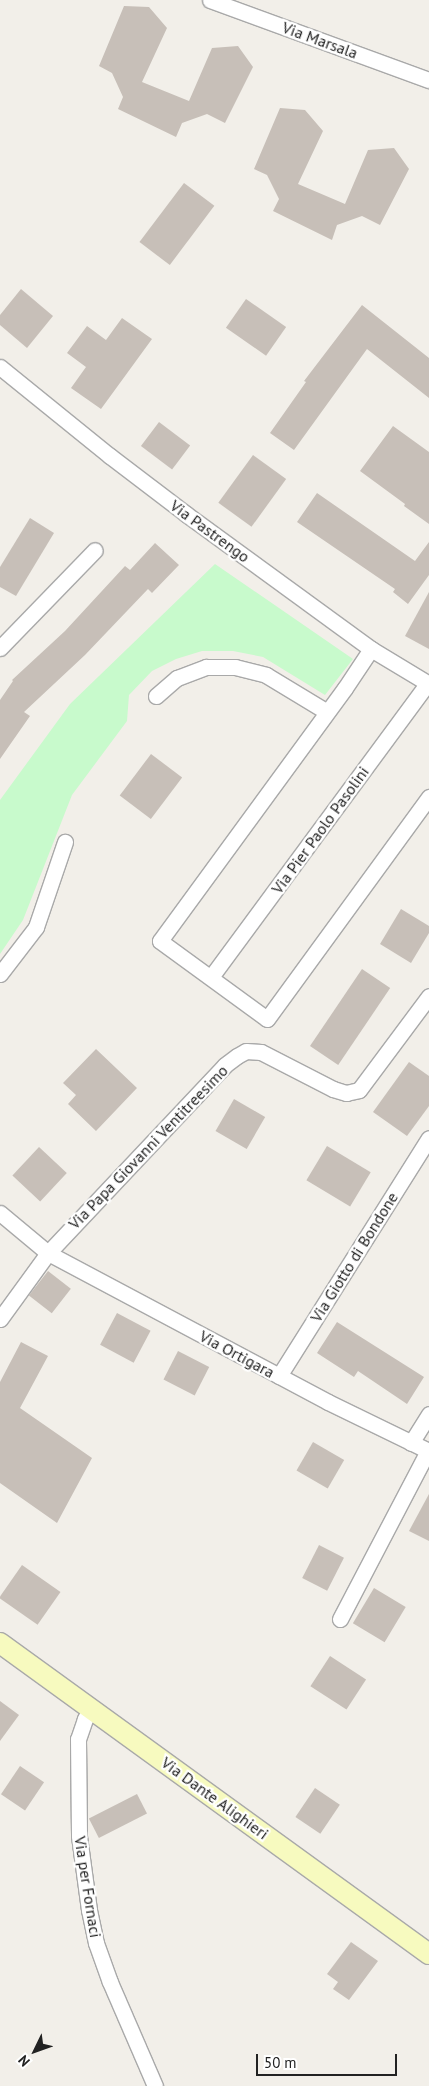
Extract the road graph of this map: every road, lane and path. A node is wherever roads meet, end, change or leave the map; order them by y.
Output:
1 (210, 0) edge
2 (429, 80) edge
3 (0, 367) edge
4 (95, 550) dead end
5 (0, 648) edge
6 (371, 649) junction
7 (429, 683) edge
8 (156, 696) dead end
9 (327, 712) junction
10 (429, 797) edge
11 (65, 842) dead end
12 (0, 974) edge
13 (211, 978) junction
14 (429, 996) edge
15 (429, 1138) edge
16 (0, 1214) edge
17 (48, 1253) junction
18 (0, 1319) edge
19 (279, 1376) junction
20 (429, 1414) edge
21 (410, 1443) junction
22 (429, 1451) edge
23 (340, 1618) dead end
24 (0, 1643) edge
25 (90, 1708) junction
26 (429, 1954) edge
27 (155, 2086) edge

1 - 2 street, Via Marsala
3 - 6 street, Via Pastrengo
4 - 5 street
6 - 7 street, Via Pastrengo
6 - 9 street
7 - 13 street, Via Pier Paolo Pasolini
8 - 9 street
9 - 13 street
10 - 13 street
11 - 12 street
14 - 17 street, Via Papa Giovanni Ventitreesimo
15 - 19 street, Via Giotto di Bondone
16 - 17 street, Via Ortigara
17 - 18 street, Via Papa Giovanni Ventitreesimo
17 - 19 street, Via Ortigara
19 - 21 street, Via Ortigara
20 - 21 street
21 - 22 street, Via Ortigara
22 - 23 street, Via Ortigara
24 - 25 street, Via Dante Alighieri
25 - 26 street, Via Dante Alighieri
25 - 27 street, Via per Fornaci

